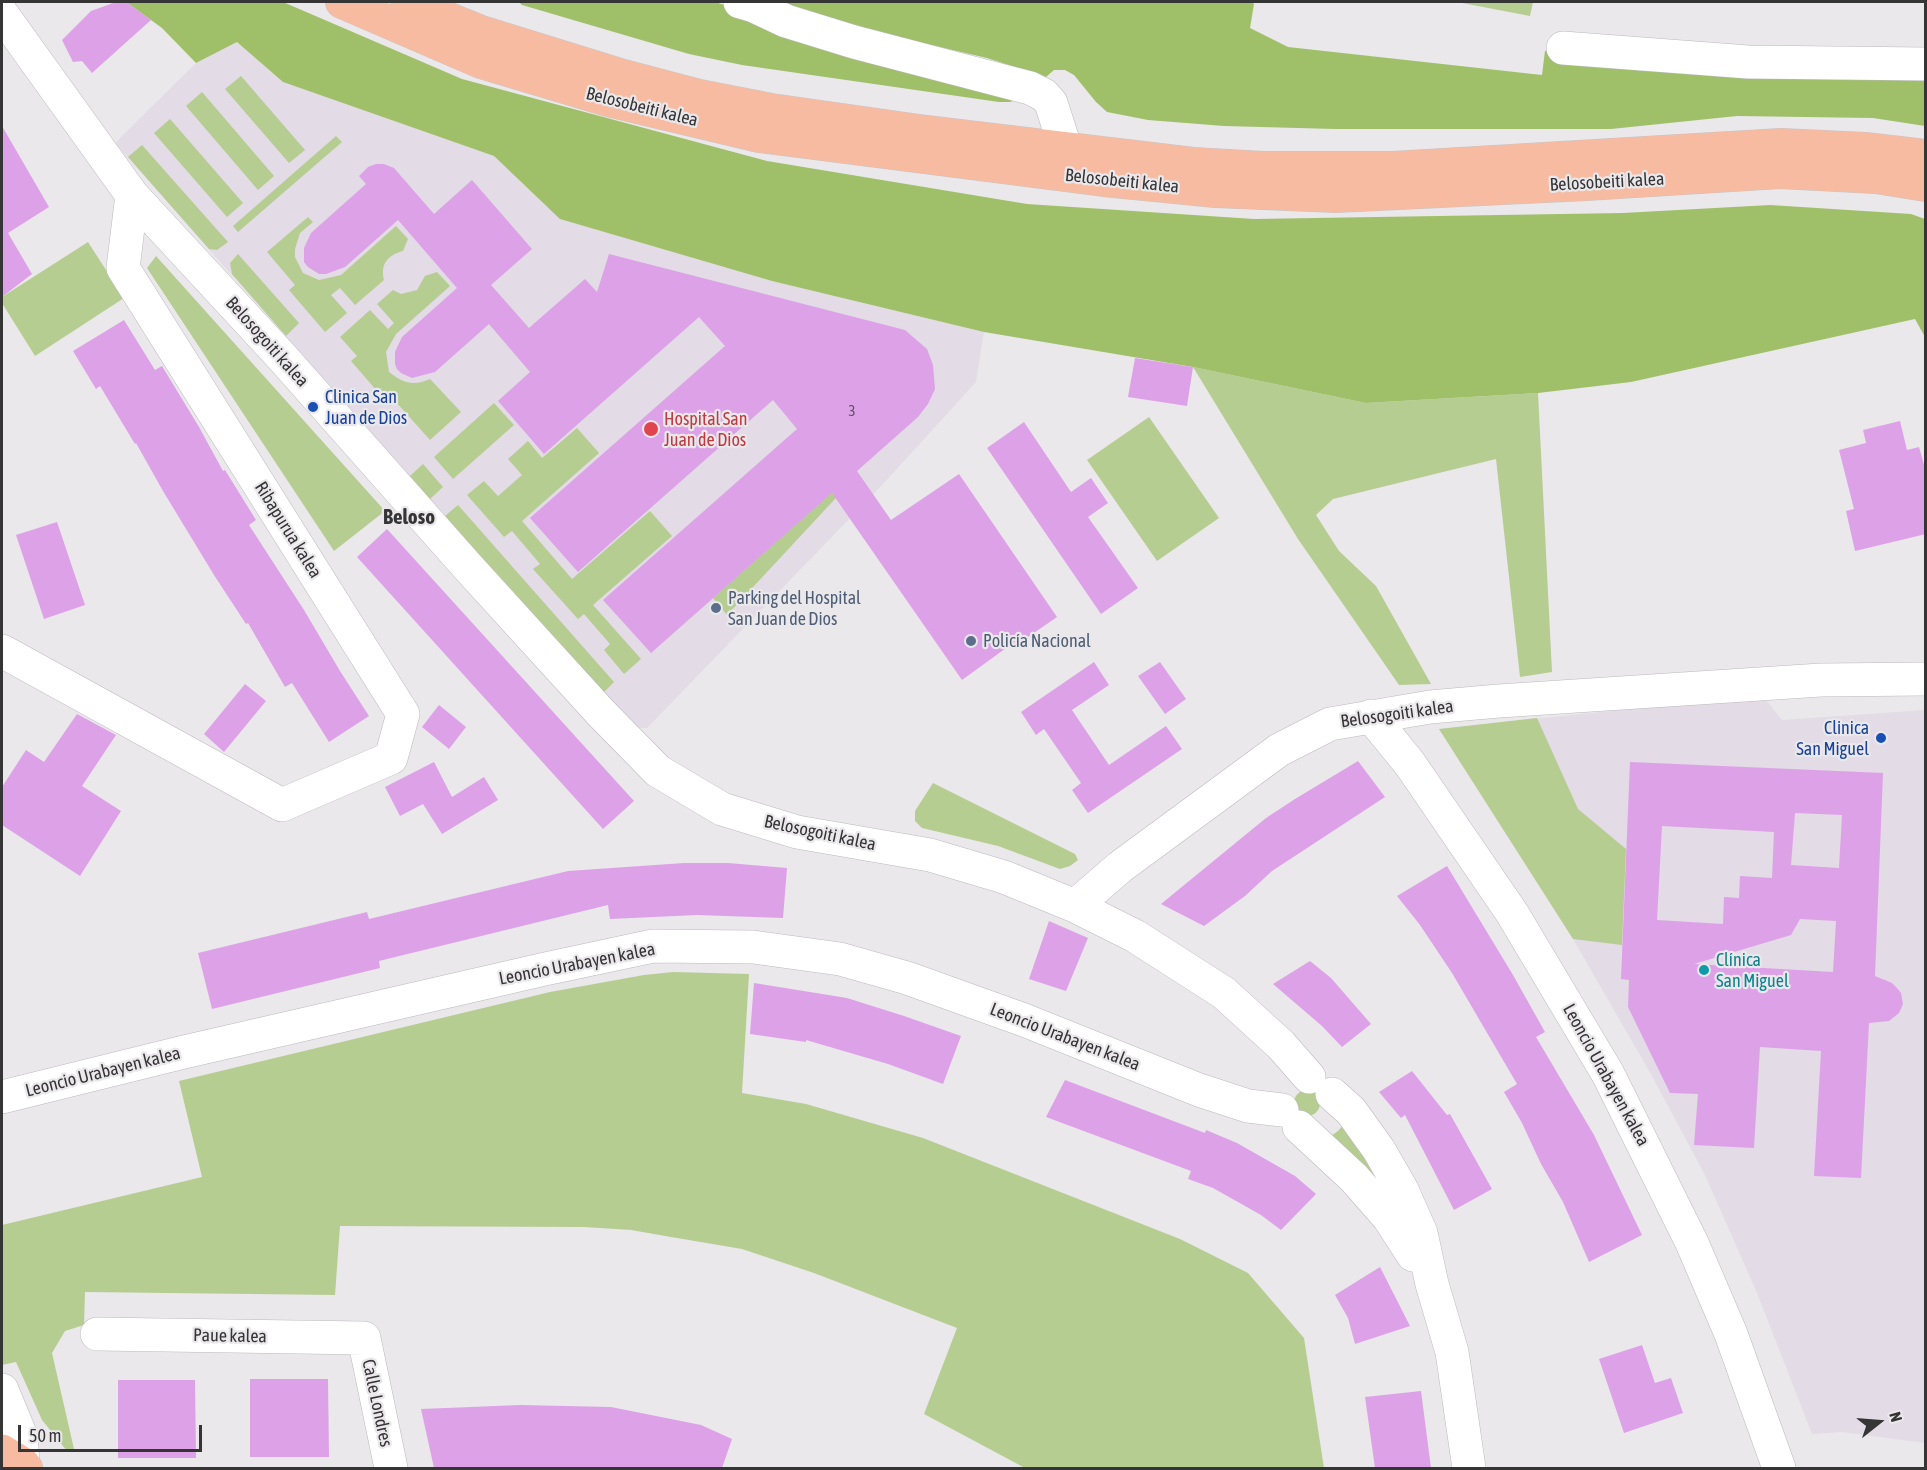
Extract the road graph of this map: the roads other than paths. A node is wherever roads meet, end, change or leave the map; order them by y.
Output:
1 (342, 2) edge
2 (407, 2) edge
3 (749, 3) edge
4 (2, 14) edge
5 (1563, 48) dead end
6 (1926, 64) edge
7 (1066, 150) junction
8 (1926, 156) edge
9 (1926, 185) edge
10 (132, 195) junction
11 (2, 651) edge
12 (1926, 679) edge
13 (1371, 716) junction
14 (1075, 906) junction
15 (1320, 1086) junction
16 (2, 1097) edge
17 (1291, 1119) junction
18 (1432, 1284) junction
19 (97, 1334) dead end
20 (364, 1338) joint
21 (2, 1390) edge
22 (17, 1461) edge
23 (391, 1468) edge
24 (1469, 1468) edge
25 (1779, 1468) edge

1 - 9 main road, Belosobeiti kalea
2 - 7 main road, Belosobeiti kalea
3 - 7 street
4 - 10 street, Belosogoiti kalea
5 - 6 street
7 - 8 main road, Belosobeiti kalea
10 - 11 street, Ribapurua kalea
10 - 14 street, Belosogoiti kalea
12 - 13 street, Belosogoiti kalea
13 - 14 street, Belosogoiti kalea
13 - 25 street, Leoncio Urabayen kalea
14 - 15 street
15 - 17 street
15 - 17 street
15 - 18 street
16 - 17 street, Leoncio Urabayen kalea
17 - 18 street
18 - 24 street
19 - 20 street, Paue kalea
20 - 23 street, Calle Londres
21 - 22 street

